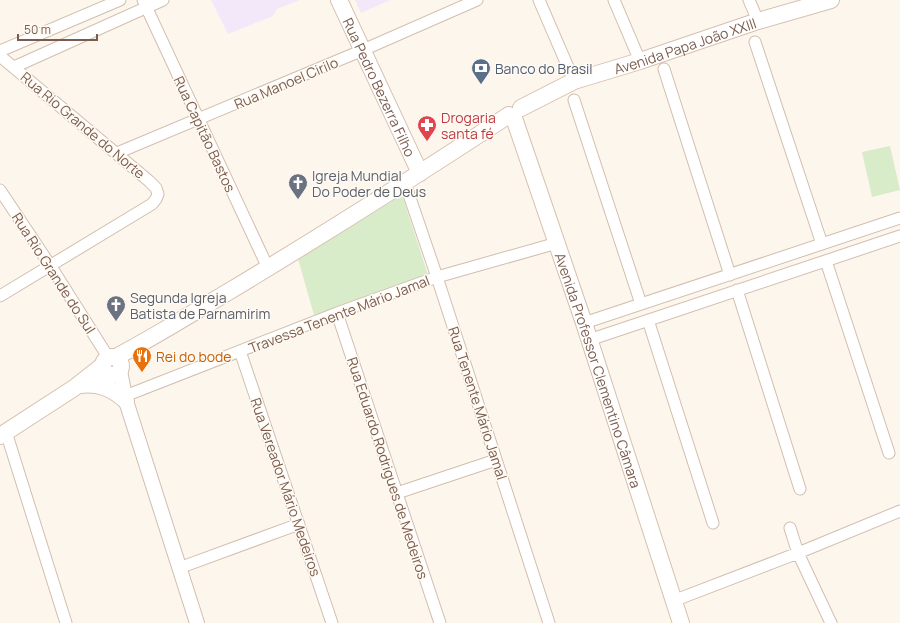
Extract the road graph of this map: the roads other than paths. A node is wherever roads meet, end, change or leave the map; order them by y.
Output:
1 (120, 0) edge
2 (163, 0) edge
3 (339, 0) edge
4 (477, 0) edge
5 (539, 0) edge
6 (614, 0) edge
7 (749, 0) edge
8 (831, 0) edge
9 (144, 4) edge
10 (758, 21) junction
11 (755, 42) dead end
12 (363, 50) junction
13 (0, 51) edge
14 (0, 56) edge
15 (640, 61) junction
16 (14, 67) junction
17 (664, 69) dead end
18 (574, 81) junction
19 (574, 100) dead end
20 (515, 114) junction
21 (199, 120) junction
22 (117, 153) junction
23 (420, 173) junction
24 (405, 183) junction
25 (0, 190) edge
26 (900, 218) edge
27 (857, 233) junction
28 (900, 236) edge
29 (557, 243) junction
30 (822, 244) junction
31 (862, 249) junction
32 (826, 261) junction
33 (768, 262) junction
34 (50, 265) junction
35 (268, 268) junction
36 (730, 275) junction
37 (437, 277) junction
38 (774, 278) junction
39 (738, 290) junction
40 (677, 292) junction
41 (0, 296) edge
42 (641, 304) junction
43 (682, 309) junction
44 (337, 313) junction
45 (648, 320) junction
46 (584, 323) junction
47 (590, 340) junction
48 (240, 351) junction
49 (112, 367) junction
50 (77, 386) junction
51 (126, 398) junction
52 (3, 434) edge
53 (889, 453) dead end
54 (496, 460) junction
55 (800, 489) dead end
56 (396, 493) junction
57 (900, 511) edge
58 (713, 523) dead end
59 (299, 524) junction
60 (790, 528) dead end
61 (798, 553) junction
62 (179, 568) junction
63 (673, 601) junction
64 (66, 623) edge
65 (197, 623) edge
66 (332, 623) edge
67 (440, 623) edge
68 (549, 623) edge
69 (680, 623) edge
70 (831, 623) edge

1 - 13 street
2 - 9 street
3 - 12 main road, Rua Pedro Bezerra Filho
4 - 12 street, Rua Manoel Cirilo
5 - 18 street
6 - 15 street
7 - 10 street
8 - 10 main road, Avenida Papa João XXIII
9 - 16 street
9 - 21 street, Rua Capitão Bastos
10 - 15 main road, Avenida Papa João XXIII
11 - 30 street
12 - 21 street, Rua Manoel Cirilo
12 - 23 main road, Rua Pedro Bezerra Filho
14 - 16 street, Rua Rio Grande do Norte
15 - 18 main road, Avenida Papa João XXIII
16 - 22 street, Rua Rio Grande do Norte
17 - 36 street
18 - 20 main road, Avenida Papa João XXIII
19 - 42 street
20 - 23 main road, Avenida Papa João XXIII
20 - 29 main road, Avenida Professor Clementino Câmara
21 - 22 street, Rua Manoel Cirilo
21 - 35 street, Rua Capitão Bastos
22 - 34 street, Rua Rio Grande do Norte
23 - 24 main road, Avenida Papa João XXIII
24 - 35 main road, Avenida Papa João XXIII
24 - 37 street, Rua Tenente Mário Jamal
25 - 34 street, Rua Rio Grande do Sul
26 - 27 street
27 - 30 street
27 - 31 street
28 - 31 street
29 - 37 street, Travessa Tenente Mário Jamal
29 - 46 main road, Avenida Professor Clementino Câmara
30 - 33 street
31 - 32 street
32 - 38 street
32 - 53 street
33 - 36 street
33 - 38 street
34 - 41 street
34 - 49 street, Rua Rio Grande do Sul
35 - 49 main road, Avenida Papa João XXIII
36 - 40 street
37 - 44 street, Travessa Tenente Mário Jamal
37 - 54 street, Rua Tenente Mário Jamal
38 - 39 street
39 - 43 street
39 - 55 street
40 - 42 street
40 - 43 street
42 - 46 street
43 - 45 street
44 - 48 street, Travessa Tenente Mário Jamal
44 - 56 street, Rua Eduardo Rodrigues de Medeiros
45 - 47 street
45 - 58 street
46 - 47 main road, Avenida Professor Clementino Câmara
47 - 63 main road, Avenida Professor Clementino Câmara
48 - 51 street, Travessa Tenente Mário Jamal
48 - 59 street, Rua Vereador Mário Medeiros
49 - 50 main road, Avenida Papa João XXIII
49 - 51 street
50 - 51 main road
50 - 52 main road, Avenida Papa João XXIII
51 - 62 street
52 - 64 street
54 - 56 street
54 - 68 street, Rua Tenente Mário Jamal
56 - 67 street, Rua Eduardo Rodrigues de Medeiros
57 - 61 street
59 - 62 street
59 - 66 street, Rua Vereador Mário Medeiros
60 - 61 street
61 - 63 street
61 - 70 street
62 - 65 street
63 - 69 main road, Avenida Professor Clementino Câmara

